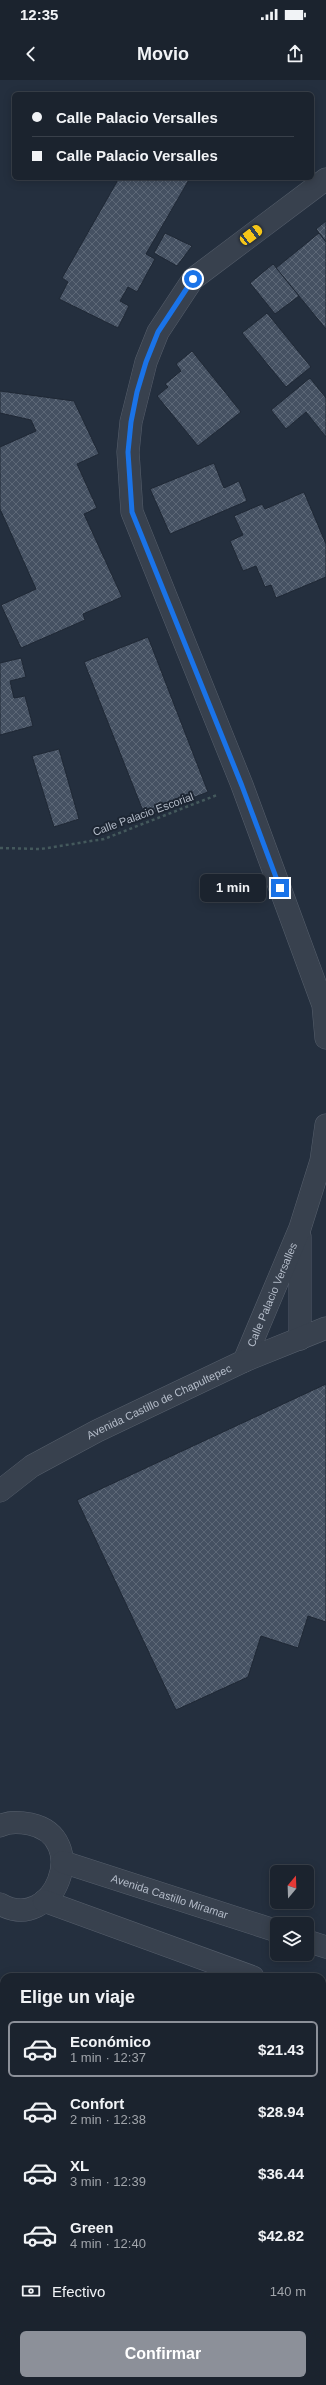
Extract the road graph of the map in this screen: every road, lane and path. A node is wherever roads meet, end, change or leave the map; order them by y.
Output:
1 (326, 179) edge
2 (242, 786) junction
3 (0, 848) edge
4 (326, 1038) edge
5 (326, 1125) edge
6 (300, 1228) junction
7 (326, 1328) edge
8 (300, 1339) junction
9 (244, 1361) junction
10 (0, 1491) edge
11 (1, 1824) edge
12 (63, 1862) junction
13 (44, 1901) junction
14 (0, 1904) edge
15 (270, 1929) edge
16 (314, 1943) edge
17 (326, 1947) edge
18 (243, 1973) edge

1 - 2 street
2 - 3 path, Calle Palacio Escorial
2 - 4 street
5 - 6 street, Calle Palacio Versalles
6 - 8 street, Calle Palacio Versalles
6 - 9 street, Calle Palacio Versalles
7 - 8 street, Avenida Castillo de Chapultepec
8 - 9 street, Avenida Castillo de Chapultepec
9 - 10 street, Avenida Castillo de Chapultepec
11 - 12 street
12 - 13 street
12 - 15 street, Avenida Castillo Miramar
13 - 14 street
13 - 18 street
16 - 17 street

